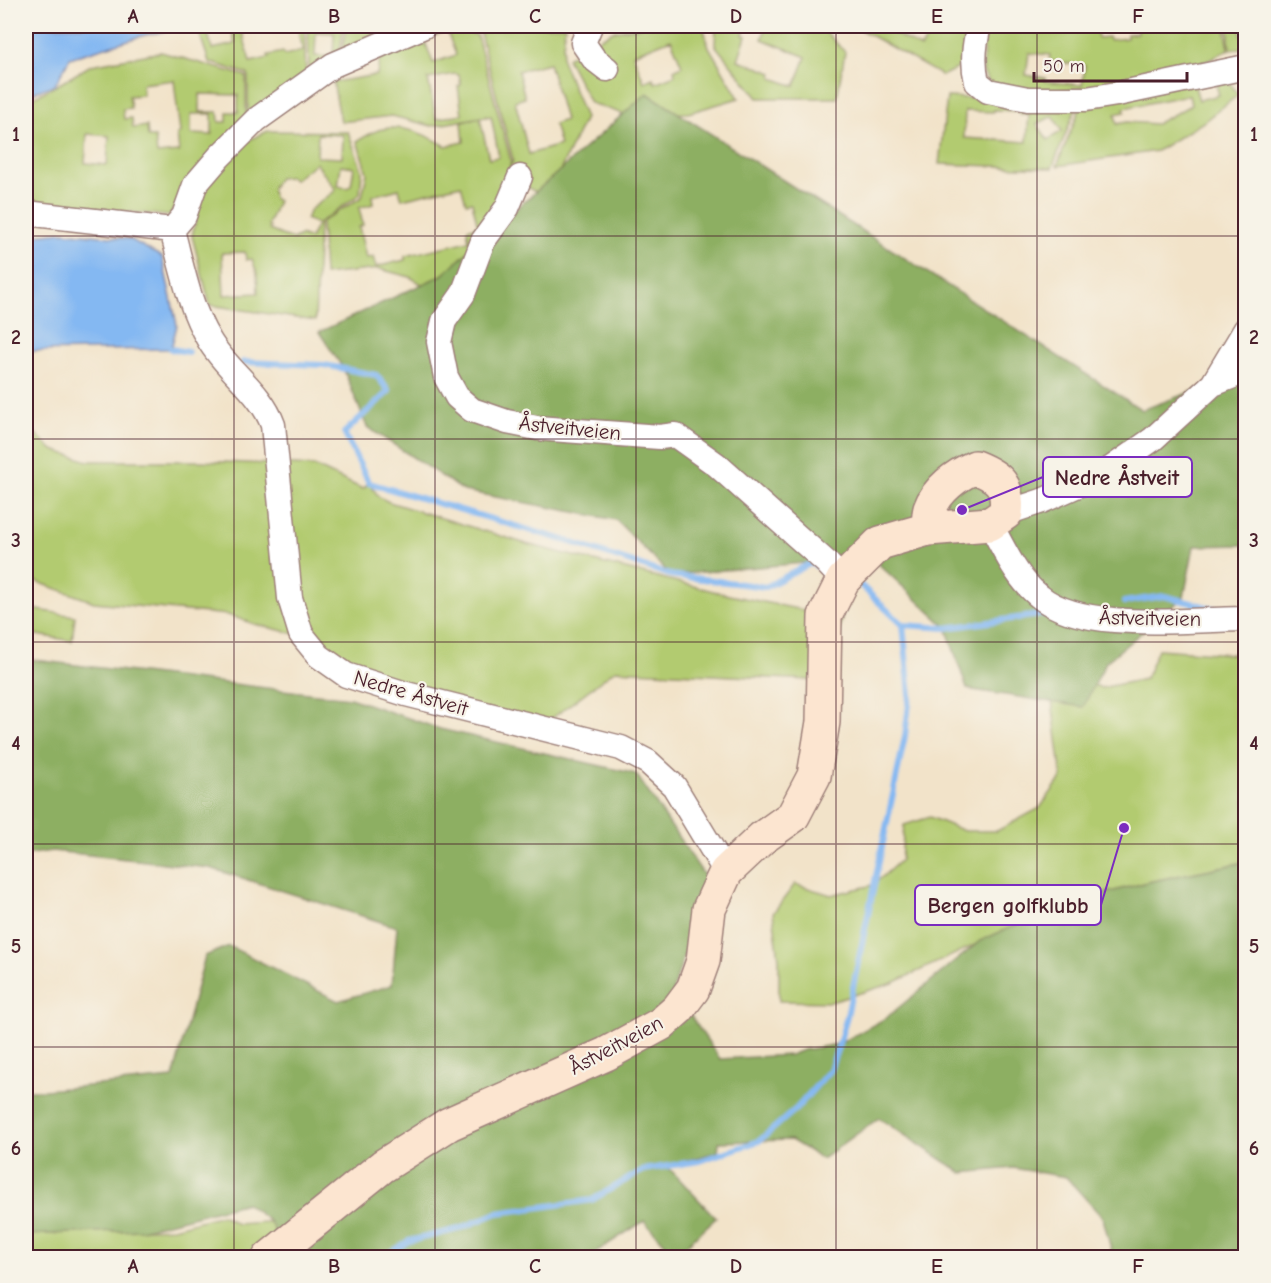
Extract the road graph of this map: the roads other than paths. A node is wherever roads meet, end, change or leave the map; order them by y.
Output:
1 (424, 26) edge
2 (590, 26) edge
3 (979, 26) edge
4 (1245, 67) edge
5 (607, 69) dead end
6 (520, 177) dead end
7 (26, 213) edge
8 (172, 230) junction
9 (1245, 329) edge
10 (1245, 371) edge
11 (1213, 384) junction
12 (998, 518) junction
13 (928, 529) junction
14 (841, 569) junction
15 (1245, 619) edge
16 (726, 872) junction
17 (269, 1257) edge

1 - 8 street
2 - 5 street
3 - 4 street
6 - 14 street, Åstveitveien
7 - 8 street
8 - 16 street, Nedre Åstveit
9 - 11 street
10 - 11 street
11 - 12 street
12 - 13 street, Åstveitveien
12 - 13 street, Åstveitveien
12 - 15 street, Åstveitveien
13 - 14 street, Åstveitveien
14 - 16 street, Åstveitveien
16 - 17 street, Åstveitveien

